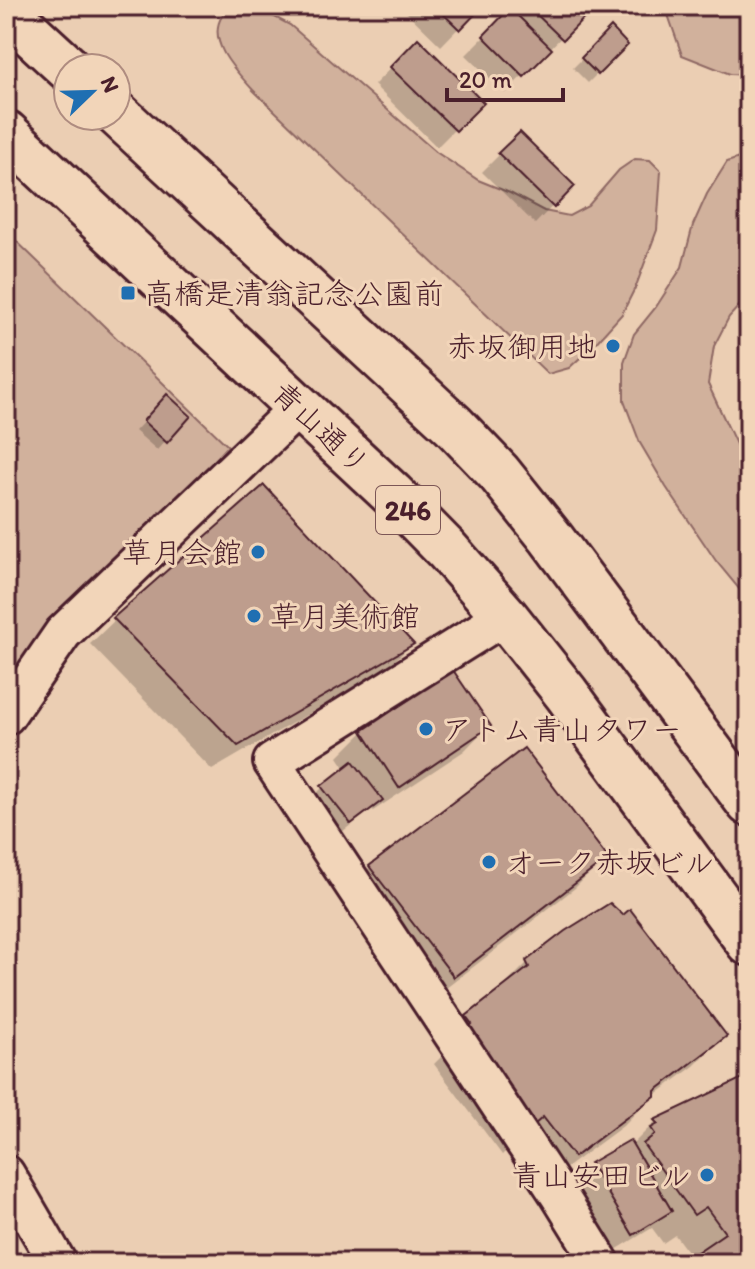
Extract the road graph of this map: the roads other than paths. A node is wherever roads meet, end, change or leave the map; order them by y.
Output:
1 (6, 11) edge
2 (52, 53) edge
3 (132, 128) edge
4 (6, 133) edge
5 (299, 407) junction
6 (505, 616) junction
7 (6, 716) edge
8 (749, 803) edge
9 (749, 943) edge
10 (6, 1174) edge
11 (58, 1263) edge
12 (601, 1263) edge

1 - 2 highway
3 - 8 highway
4 - 5 highway, 青山通り / 246
5 - 6 highway, 青山通り / 246
5 - 7 street
6 - 9 highway, 青山通り / 246
6 - 12 street
10 - 11 street

